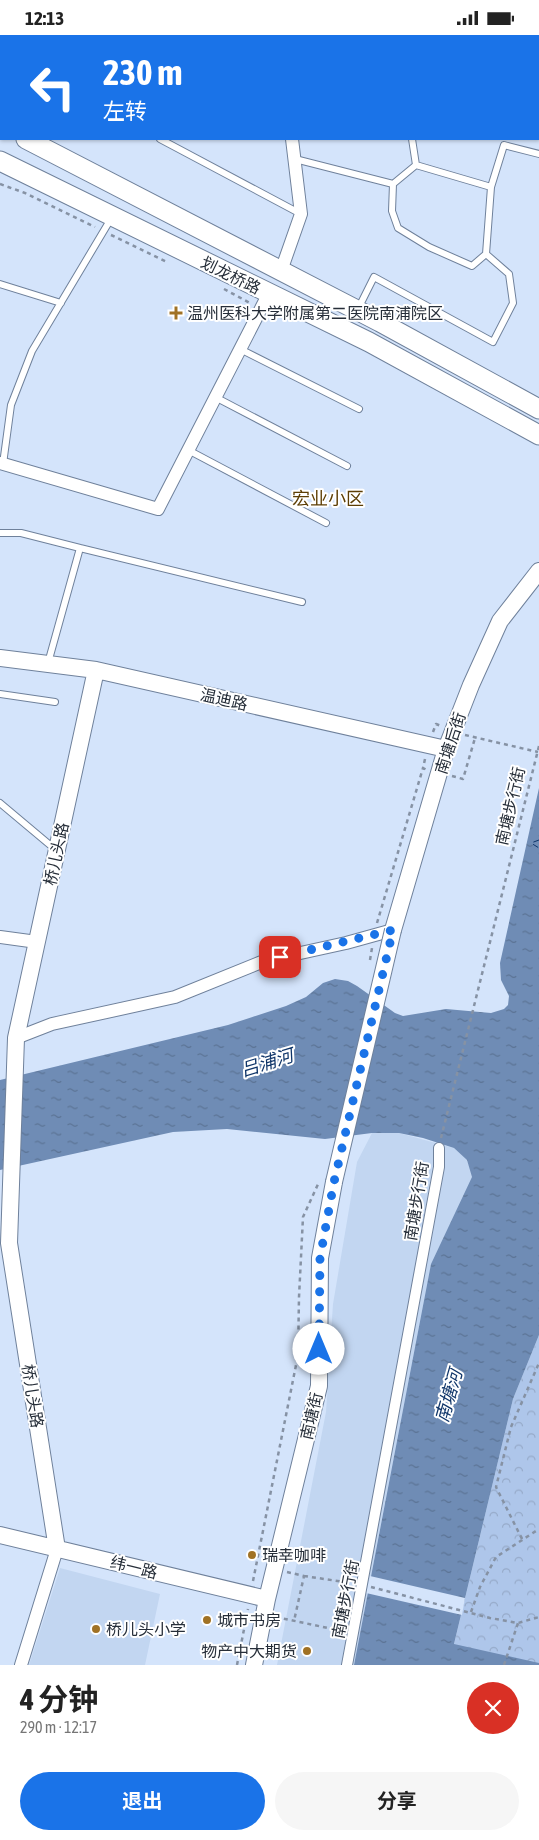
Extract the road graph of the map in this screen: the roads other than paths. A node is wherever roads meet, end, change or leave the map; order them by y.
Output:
1 (28, 140) edge
2 (162, 140) edge
3 (292, 140) edge
4 (412, 140) edge
5 (504, 142) edge
6 (539, 154) edge
7 (294, 159) junction
8 (0, 161) edge
9 (416, 165) junction
10 (393, 184) junction
11 (491, 187) junction
12 (301, 214) junction
13 (113, 217) junction
14 (486, 254) junction
15 (280, 271) junction
16 (0, 284) edge
17 (269, 293) junction
18 (61, 303) junction
19 (357, 311) junction
20 (240, 349) junction
21 (215, 397) junction
22 (359, 409) dead end
23 (539, 409) edge
24 (539, 435) edge
25 (188, 450) junction
26 (2, 464) edge
27 (347, 466) dead end
28 (326, 523) dead end
29 (0, 533) edge
30 (80, 548) junction
31 (539, 571) edge
32 (302, 602) dead end
33 (0, 658) edge
34 (48, 664) junction
35 (96, 670) junction
36 (0, 694) edge
37 (55, 702) dead end
38 (446, 749) junction
39 (0, 803) edge
40 (57, 851) junction
41 (393, 930) junction
42 (0, 937) edge
43 (37, 942) junction
44 (16, 1038) junction
45 (439, 1148) road end
46 (0, 1535) edge
47 (57, 1549) junction
48 (266, 1607) junction
49 (21, 1665) edge
50 (254, 1665) edge
51 (347, 1665) edge

1 - 15 main road, 划龙桥路
2 - 12 lane
3 - 7 street
4 - 9 lane
5 - 6 lane
5 - 11 lane
7 - 10 lane
7 - 12 street
8 - 13 main road, 划龙桥路
9 - 10 lane
9 - 11 lane
10 - 14 lane
11 - 14 lane
12 - 15 street
13 - 17 main road, 划龙桥路
13 - 18 lane
14 - 19 lane
15 - 19 main road, 划龙桥路
16 - 18 lane
17 - 20 street
17 - 24 main road, 划龙桥路
18 - 26 lane
19 - 23 main road, 划龙桥路
20 - 21 street
20 - 22 lane
21 - 25 street
21 - 27 lane
25 - 26 street
25 - 28 lane
29 - 30 lane
30 - 32 lane
30 - 34 lane
31 - 38 street, 南塘后街
33 - 34 street, 温迪路
34 - 35 street, 温迪路
35 - 38 street, 温迪路
35 - 40 street, 桥儿头路
36 - 37 lane
38 - 41 street, 南塘后街
39 - 40 lane
40 - 43 street, 桥儿头路
41 - 44 street
41 - 48 street, 南塘街, bridge
42 - 43 street
43 - 44 street, 桥儿头路
44 - 47 street, 桥儿头路
45 - 51 street, 南塘步行街
46 - 47 street, 纬一路
47 - 48 street, 纬一路
47 - 49 street
48 - 50 street, 南塘街

